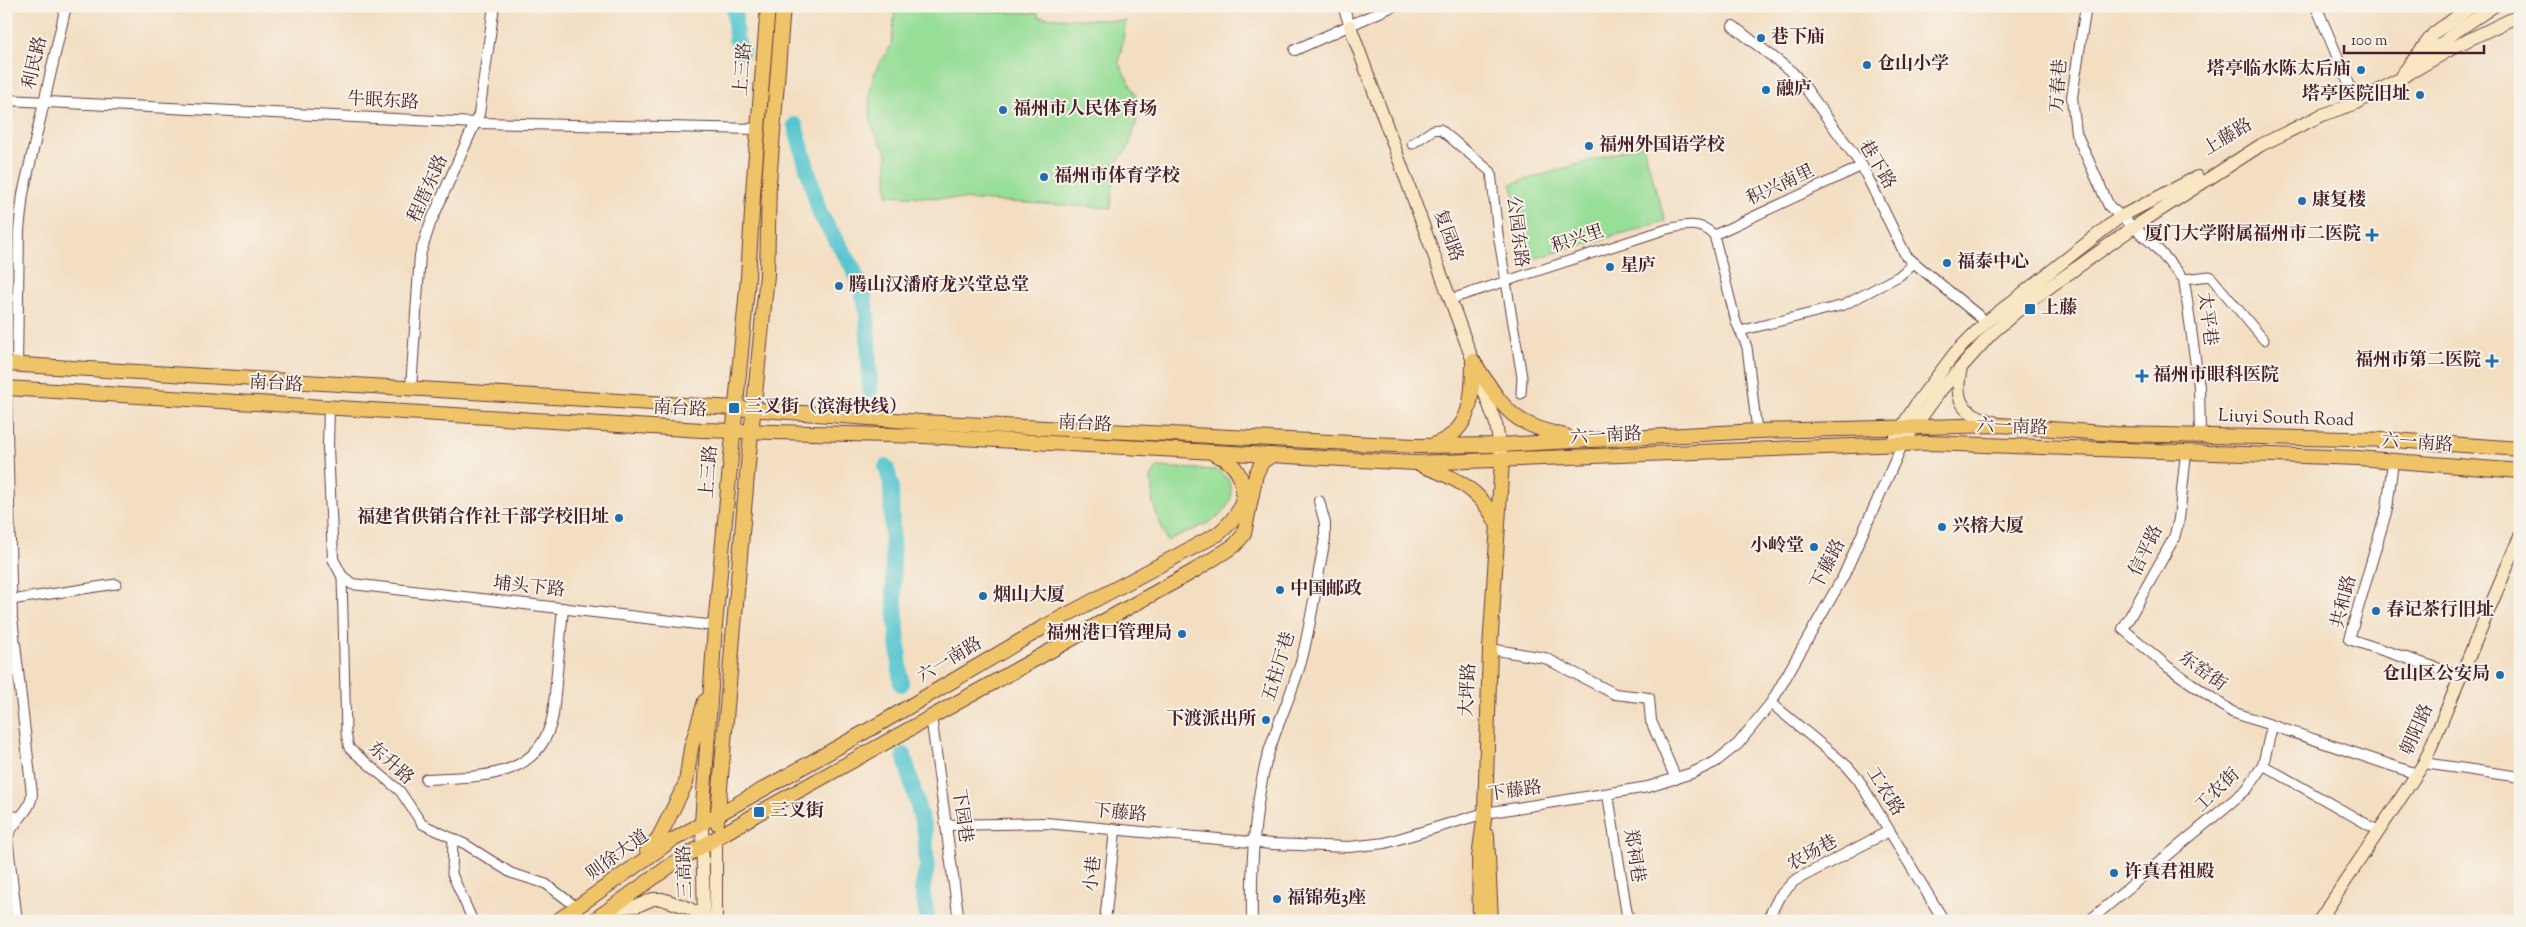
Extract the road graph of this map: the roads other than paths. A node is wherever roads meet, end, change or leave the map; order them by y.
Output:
1 (66, 6) edge
2 (494, 6) edge
3 (768, 6) edge
4 (783, 6) edge
5 (1343, 6) edge
6 (1393, 6) edge
7 (2086, 6) edge
8 (2316, 6) edge
9 (2472, 6) edge
10 (2494, 6) edge
11 (2519, 6) edge
12 (2516, 16) edge
13 (1350, 26) junction
14 (1733, 26) dead end
15 (1295, 50) dead end
16 (2397, 81) junction
17 (6, 100) edge
18 (44, 101) junction
19 (2356, 103) junction
20 (476, 123) junction
21 (758, 128) junction
22 (1412, 144) dead end
23 (1862, 166) junction
24 (2120, 217) junction
25 (2134, 227) junction
26 (1714, 235) junction
27 (1914, 263) junction
28 (2184, 279) junction
29 (1506, 280) junction
30 (1451, 299) junction
31 (1986, 322) junction
32 (1740, 331) junction
33 (2264, 340) dead end
34 (1473, 361) junction
35 (12, 364) edge
36 (1961, 366) junction
37 (6, 388) edge
38 (412, 388) junction
39 (1520, 394) dead end
40 (6, 395) edge
41 (329, 406) junction
42 (735, 408) junction
43 (754, 410) junction
44 (2001, 425) junction
45 (1917, 426) junction
46 (1902, 427) junction
47 (733, 431) junction
48 (752, 431) junction
49 (1757, 431) junction
50 (2200, 435) junction
51 (1584, 440) junction
52 (1897, 444) junction
53 (1500, 445) junction
54 (1430, 446) junction
55 (2520, 449) edge
56 (1201, 450) junction
57 (2186, 452) junction
58 (1272, 455) junction
59 (1502, 461) junction
60 (2393, 461) junction
61 (1415, 463) junction
62 (2520, 471) edge
63 (1319, 501) dead end
64 (1498, 524) junction
65 (2520, 536) edge
66 (342, 576) junction
67 (116, 584) dead end
68 (9, 600) edge
69 (563, 608) junction
70 (715, 626) junction
71 (2122, 629) joint
72 (1490, 650) junction
73 (2461, 676) junction
74 (712, 684) junction
75 (1771, 703) junction
76 (931, 716) junction
77 (2272, 726) junction
78 (2424, 763) junction
79 (2263, 765) junction
80 (2417, 774) junction
81 (2520, 777) edge
82 (426, 779) dead end
83 (1676, 779) junction
84 (1608, 795) junction
85 (1484, 813) junction
86 (6, 816) edge
87 (717, 816) junction
88 (20, 817) junction
89 (702, 823) junction
90 (946, 825) junction
91 (1114, 831) junction
92 (1889, 831) junction
93 (2379, 831) junction
94 (453, 838) junction
95 (716, 838) junction
96 (1255, 842) junction
97 (702, 847) junction
98 (8, 882) edge
99 (606, 887) junction
100 (578, 908) junction
101 (611, 908) junction
102 (708, 919) edge
103 (17, 921) edge
104 (473, 921) edge
105 (558, 921) edge
106 (593, 921) edge
107 (959, 921) edge
108 (1105, 921) edge
109 (1252, 921) edge
110 (1480, 921) edge
111 (1490, 921) edge
112 (1628, 921) edge
113 (1767, 921) edge
114 (1944, 921) edge
115 (2088, 921) edge
116 (2319, 921) edge

1 - 18 street, 利民路
2 - 20 street, 程厝东路
3 - 21 main road, 上三路
4 - 43 main road, 上三路
5 - 13 street
6 - 13 street
7 - 24 street, 万春巷
8 - 19 street
9 - 16 main road
10 - 16 main road
11 - 12 main road
12 - 16 main road
13 - 15 street
13 - 30 main road, 复园路
14 - 23 street, 巷下路
16 - 19 main road
17 - 18 street, 牛眠东路
18 - 20 street, 牛眠东路
18 - 35 street, 利民路
19 - 24 main road, 上藤路
19 - 25 main road
20 - 21 street, 牛眠东路
20 - 38 street, 程厝东路
21 - 42 main road, 上三路
22 - 29 street, 公园东路
23 - 26 street, 积兴南里
23 - 27 street, 巷下路
24 - 25 street, 万春巷
24 - 31 main road, 上藤路
25 - 28 street, 太平巷
25 - 36 main road
26 - 29 street, 积兴里
26 - 32 street
27 - 31 street, 巷下路
27 - 32 street
28 - 33 street
28 - 50 street, 太平巷
29 - 30 street, 积兴里
29 - 39 street, 公园东路
30 - 34 main road, 复园路
31 - 46 main road, 上藤路
32 - 49 street
34 - 51 main road
34 - 53 main road, 复园路
34 - 54 main road
35 - 38 main road, 南台路
36 - 44 main road
36 - 45 main road
37 - 41 main road, 南台路
38 - 42 main road, 南台路
40 - 68 street
41 - 47 main road, 南台路
41 - 66 street
42 - 43 main road, 南台路
42 - 47 main road, 上三路
43 - 48 main road, 上三路
43 - 54 main road, 南台路
44 - 45 main road, 六一南路
44 - 50 main road, 六一南路
45 - 46 main road, 六一南路
45 - 52 main road
46 - 49 main road, 六一南路
46 - 52 main road, 上藤路
47 - 48 main road, 南台路
47 - 70 main road, 上三路
48 - 56 main road, 南台路
48 - 87 main road, 上三路
49 - 51 main road, 六一南路
50 - 55 main road, Liuyi South Road
51 - 53 main road, 六一南路
52 - 57 main road, 六一南路
52 - 59 main road, 六一南路
52 - 75 street, 下藤路
53 - 54 main road, 南台路
53 - 59 main road, 复园路
56 - 58 main road, 南台路
56 - 87 main road, 六一南路
57 - 60 main road, 六一南路
57 - 71 street, 信平路
58 - 61 main road, 南台路
58 - 76 main road
59 - 61 main road, 南台路
59 - 64 main road, 大坪路
60 - 62 main road, 六一南路
60 - 73 street, 共和路
61 - 64 main road
63 - 96 street, 五柱厅巷
64 - 72 main road, 大坪路
65 - 73 main road, 朝阳路
66 - 69 street, 埔头下路
66 - 94 street, 东升路
67 - 68 street
68 - 88 street
69 - 70 street, 埔头下路
69 - 82 street
70 - 74 main road, 上三路
71 - 77 street, 东窑街
72 - 83 street
72 - 85 main road, 大坪路
73 - 78 main road, 朝阳路
74 - 89 main road, 上三路
74 - 99 main road
75 - 83 street, 下藤路
75 - 92 street, 工农路
76 - 90 street, 下园巷
76 - 95 main road
77 - 79 street, 工农街
77 - 80 street
78 - 80 main road, 朝阳路
78 - 81 street
79 - 93 street
79 - 115 street, 工农街
80 - 93 main road, 朝阳路
83 - 84 street, 下藤路
84 - 85 street, 下藤路
84 - 112 street, 郑祠巷
85 - 96 street, 下藤路
85 - 110 main road, 大坪路
85 - 111 main road
86 - 88 street
87 - 89 main road, 六一南路
87 - 95 main road, 上三路
88 - 98 street
89 - 97 main road, 三高路
89 - 99 main road, 则徐大道
90 - 91 street, 下藤路
90 - 107 street, 下园巷
91 - 96 street, 下藤路
91 - 108 street, 小巷
92 - 113 street, 农场巷
92 - 114 street, 工农路
93 - 116 main road, 朝阳路
94 - 100 street, 东升路
94 - 104 street
95 - 97 main road
95 - 102 main road, 三高路
96 - 109 street, 五柱厅巷
97 - 101 main road
97 - 102 main road, 三高路
98 - 103 street
99 - 100 main road, 则徐大道
100 - 105 main road, 则徐大道
101 - 102 main road
101 - 106 main road

